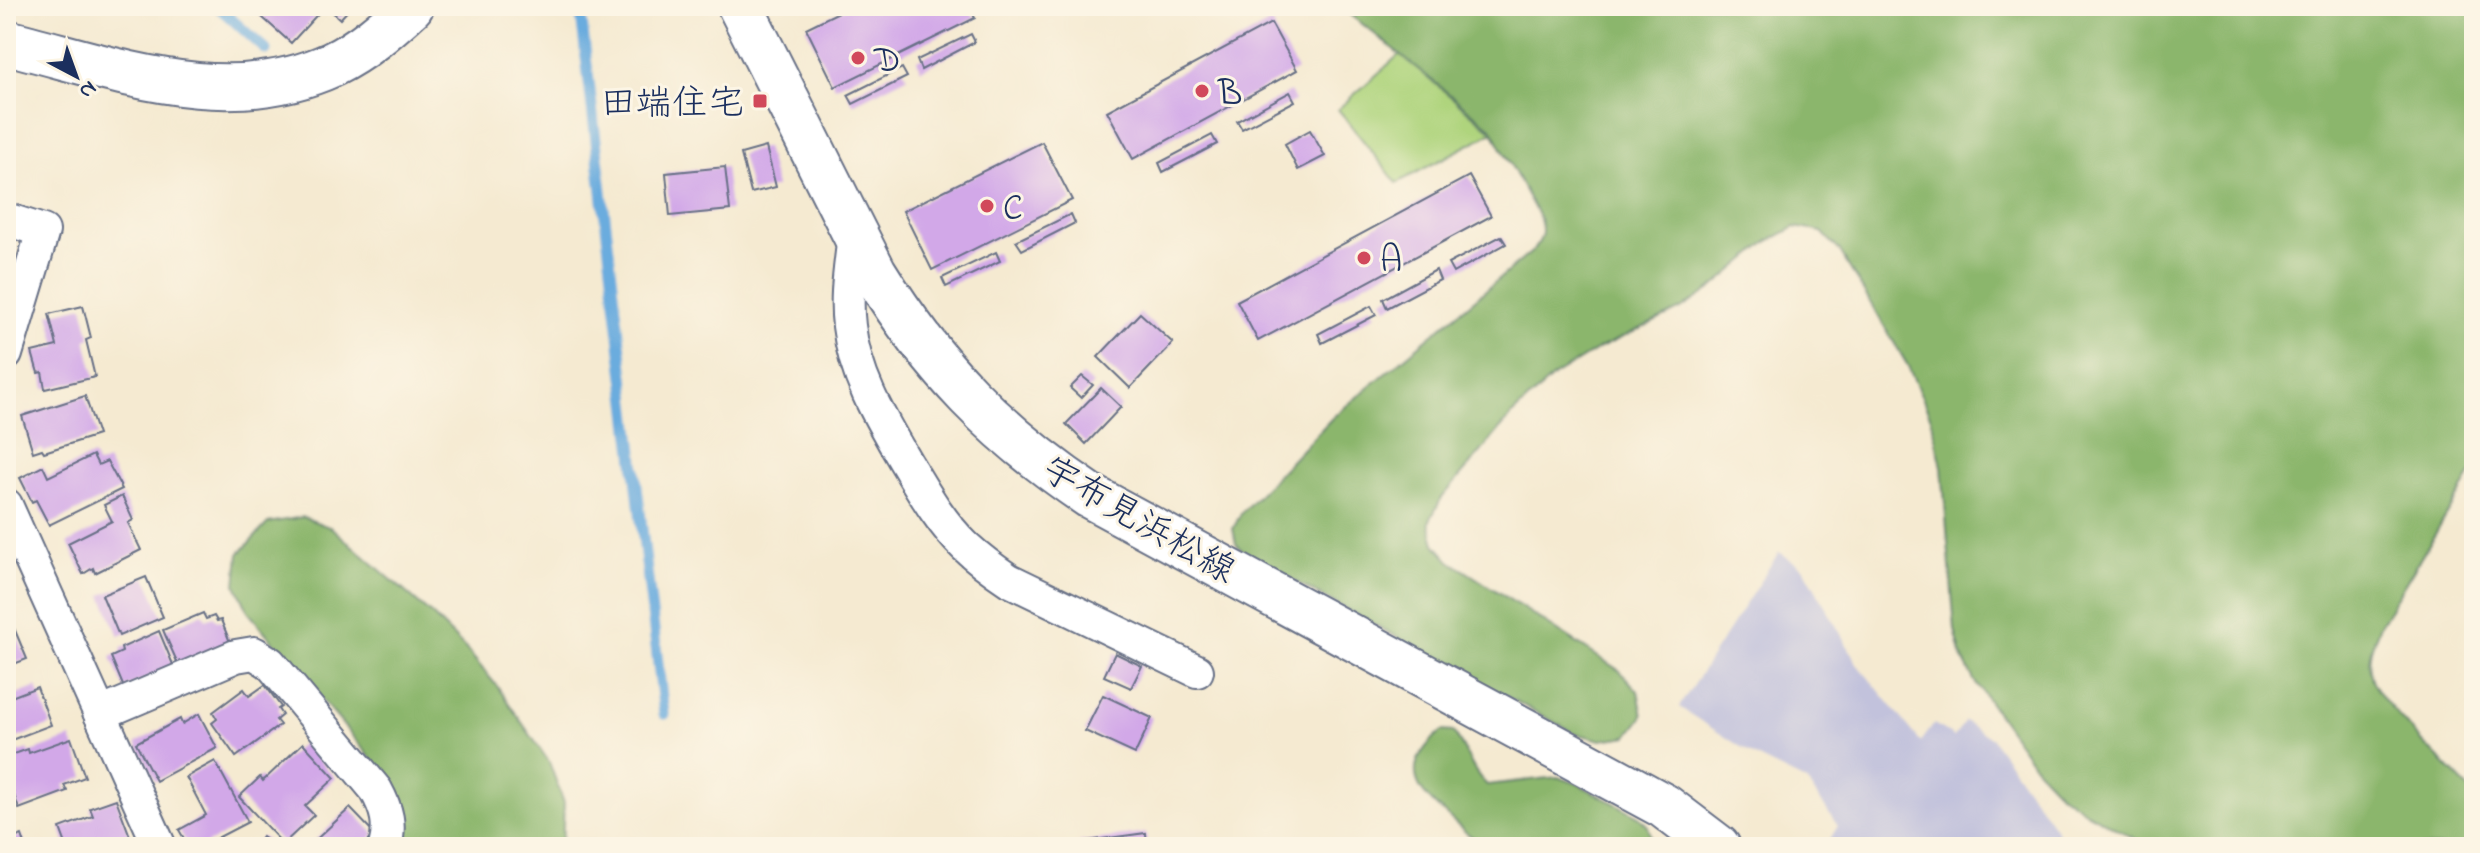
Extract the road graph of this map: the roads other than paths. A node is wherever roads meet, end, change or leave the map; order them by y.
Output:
1 (411, 6) edge
2 (740, 6) edge
3 (6, 42) edge
4 (6, 219) edge
5 (854, 234) junction
6 (6, 354) edge
7 (6, 505) edge
8 (1197, 671) dead end
9 (100, 714) junction
10 (160, 847) edge
11 (385, 847) edge
12 (1718, 847) edge

1 - 3 main road
2 - 5 main road, 宇布見浜松線
4 - 6 street
5 - 8 street
5 - 12 main road, 宇布見浜松線
7 - 9 street
9 - 10 street
9 - 11 street

